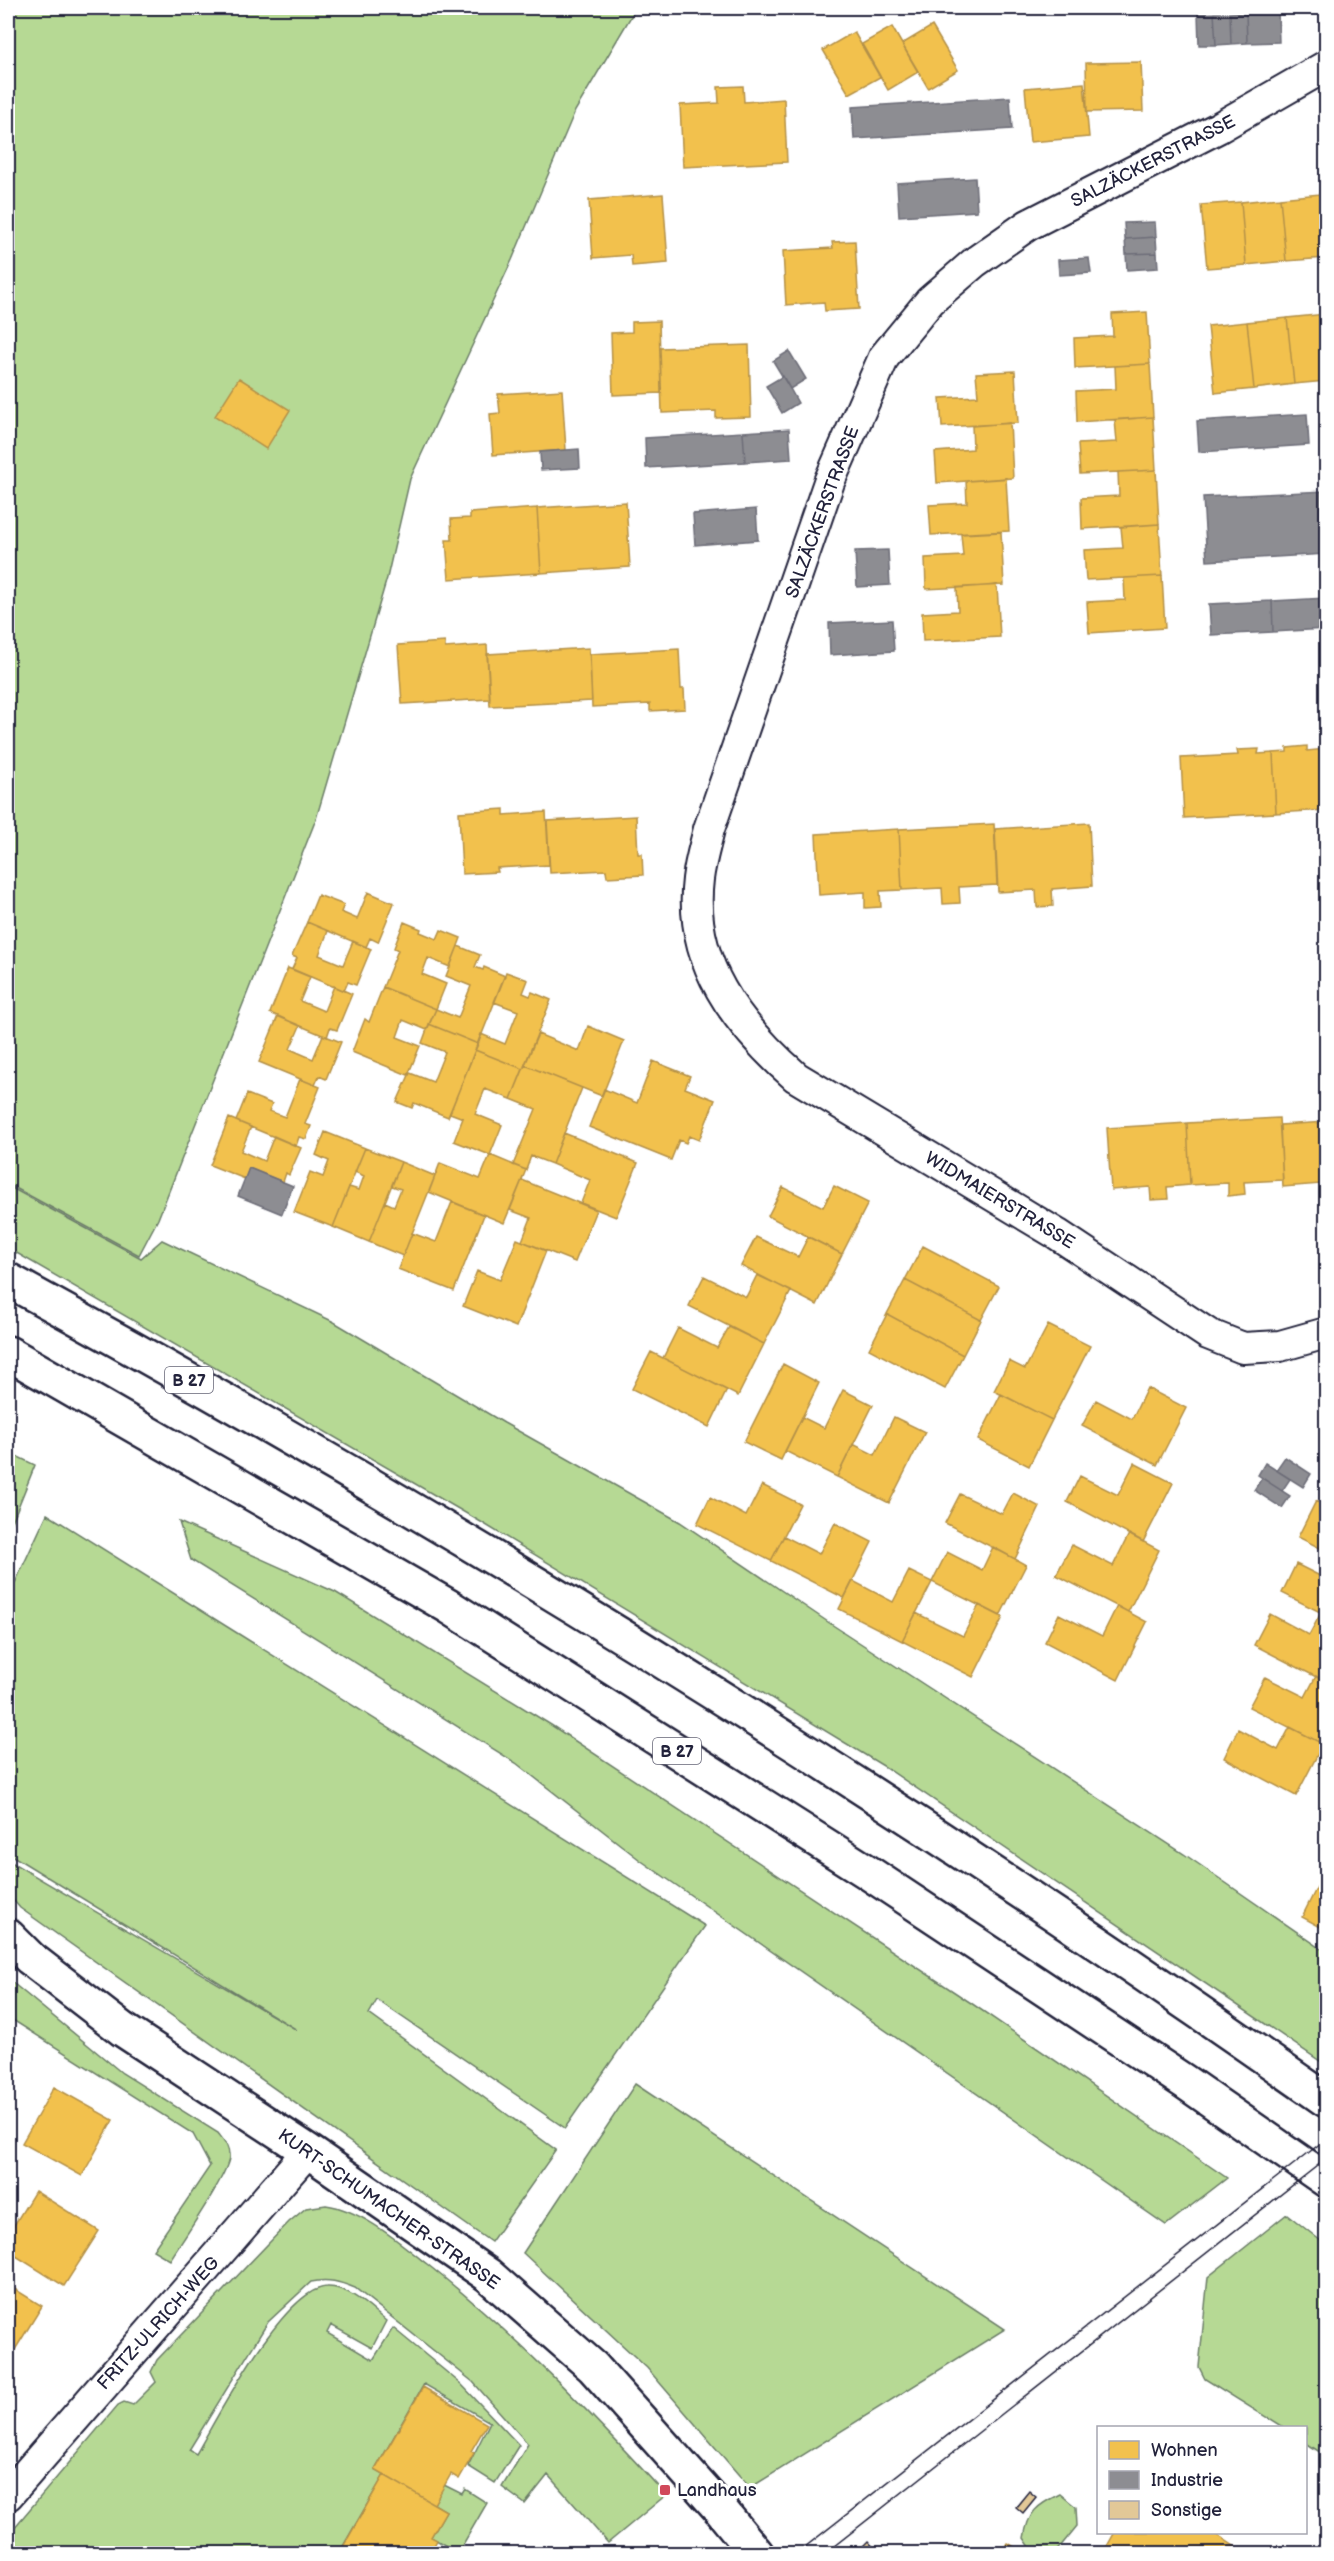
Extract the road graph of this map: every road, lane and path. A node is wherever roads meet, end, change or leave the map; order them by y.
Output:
1 (1326, 66) edge
2 (711, 975) joint
3 (8, 1280) edge
4 (1326, 1333) edge
5 (8, 1353) edge
6 (8, 1936) edge
7 (1326, 2100) edge
8 (308, 2151) junction
9 (1326, 2180) edge
10 (8, 2495) edge
11 (757, 2553) edge

1 - 2 street, SALZÄCKERSTRASSE
2 - 4 street, WIDMAIERSTRASSE
3 - 7 main road, B 27
5 - 9 main road, B 27
6 - 8 main road, KURT-SCHUMACHER-STRASSE
8 - 10 street, FRITZ-ULRICH-WEG
8 - 11 main road, KURT-SCHUMACHER-STRASSE

